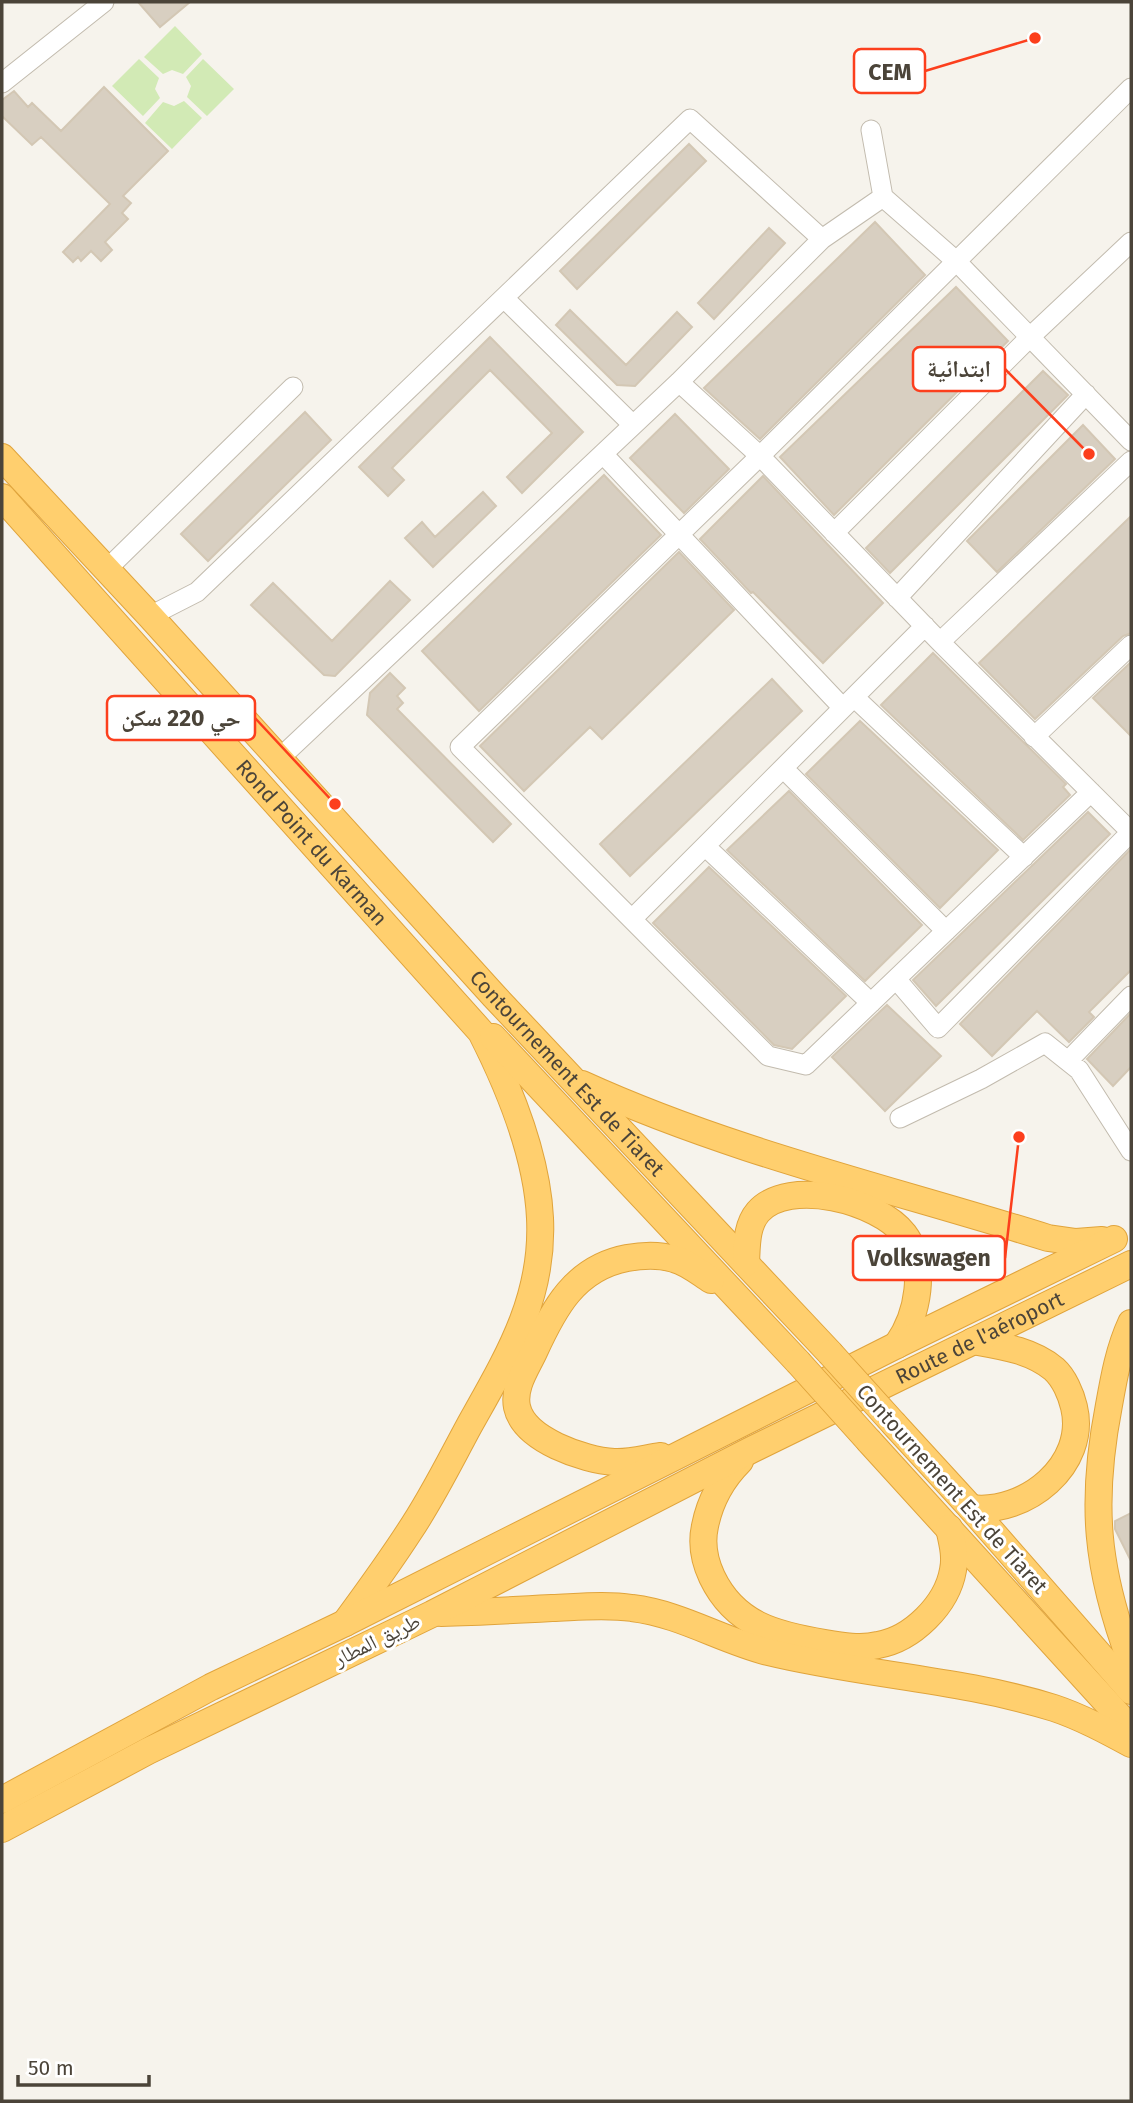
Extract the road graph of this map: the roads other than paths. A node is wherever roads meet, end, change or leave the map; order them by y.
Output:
1 (104, 2) edge
2 (2, 83) edge
3 (1131, 88) edge
4 (871, 130) dead end
5 (883, 197) junction
6 (822, 239) junction
7 (1131, 242) edge
8 (956, 261) junction
9 (504, 298) junction
10 (1030, 337) junction
11 (679, 382) junction
12 (293, 387) dead end
13 (1086, 394) junction
14 (633, 425) junction
15 (1131, 441) edge
16 (603, 454) junction
17 (760, 456) junction
18 (2, 457) edge
19 (1131, 461) edge
20 (2, 497) edge
21 (834, 533) junction
22 (679, 534) junction
23 (106, 570) junction
24 (897, 598) junction
25 (150, 616) junction
26 (925, 626) junction
27 (940, 642) junction
28 (1131, 645) edge
29 (848, 703) junction
30 (1034, 737) junction
31 (280, 758) junction
32 (783, 768) junction
33 (1091, 792) junction
34 (1131, 832) edge
35 (705, 846) junction
36 (1024, 857) junction
37 (632, 919) junction
38 (946, 930) junction
39 (426, 968) junction
40 (896, 979) junction
41 (1131, 996) edge
42 (870, 1003) junction
43 (1068, 1061) junction
44 (570, 1078) junction
45 (900, 1118) dead end
46 (1131, 1151) edge
47 (746, 1264) junction
48 (1131, 1264) edge
49 (1012, 1289) junction
50 (743, 1301) junction
51 (1026, 1315) junction
52 (1131, 1322) edge
53 (973, 1341) junction
54 (897, 1345) junction
55 (751, 1450) junction
56 (687, 1452) junction
57 (971, 1508) junction
58 (949, 1528) junction
59 (432, 1614) junction
60 (335, 1628) junction
61 (338, 1659) junction
62 (1131, 1662) edge
63 (1131, 1691) edge
64 (1131, 1729) edge
65 (1131, 1744) edge
66 (2, 1800) edge
67 (2, 1829) edge

1 - 2 street
3 - 8 street
4 - 5 street
5 - 6 street
5 - 8 street
6 - 9 street
6 - 11 street
7 - 10 street
8 - 10 street
8 - 17 street
9 - 14 street
9 - 25 street
10 - 13 street
10 - 21 street
11 - 14 street
11 - 17 street
12 - 23 street
13 - 15 street
13 - 24 street
14 - 16 street
16 - 22 street
16 - 31 street
17 - 21 street
17 - 22 street
18 - 23 highway, Contournement Est de Tiaret
19 - 27 street
20 - 39 highway, Rond Point du Karman
21 - 24 street
22 - 29 street
22 - 37 street
23 - 25 highway, Contournement Est de Tiaret
24 - 26 street
25 - 31 highway, Contournement Est de Tiaret
26 - 27 street
26 - 29 street
27 - 30 street
28 - 30 street
29 - 32 street
29 - 36 street
30 - 33 street
31 - 44 highway, Contournement Est de Tiaret
32 - 35 street
32 - 38 street
33 - 34 street
33 - 36 street
34 - 40 street
35 - 37 street
35 - 42 street
36 - 38 street
37 - 42 street
38 - 40 street
39 - 50 highway, Contournement Est de Tiaret
39 - 60 highway
40 - 42 street
41 - 43 street
43 - 45 street
43 - 46 street
44 - 47 highway, Contournement Est de Tiaret
44 - 49 highway, Route de l'aéroport
47 - 54 highway
47 - 57 highway, Contournement Est de Tiaret, bridge
48 - 51 highway, Route de l'aéroport
49 - 51 highway
49 - 54 highway, Route de l'aéroport
50 - 56 highway
50 - 58 highway, Contournement Est de Tiaret, bridge
51 - 53 highway, Route de l'aéroport
52 - 62 highway
53 - 55 highway, Route de l'aéroport
53 - 57 highway
54 - 56 highway, Route de l'aéroport
55 - 58 highway
55 - 59 highway, طريق المطار
56 - 60 highway, طريق المطار
57 - 63 highway, Contournement Est de Tiaret
58 - 64 highway, Contournement Est de Tiaret
59 - 61 highway, طريق المطار
59 - 65 highway
60 - 61 highway
60 - 66 highway, طريق المطار
61 - 67 highway, طريق المطار

